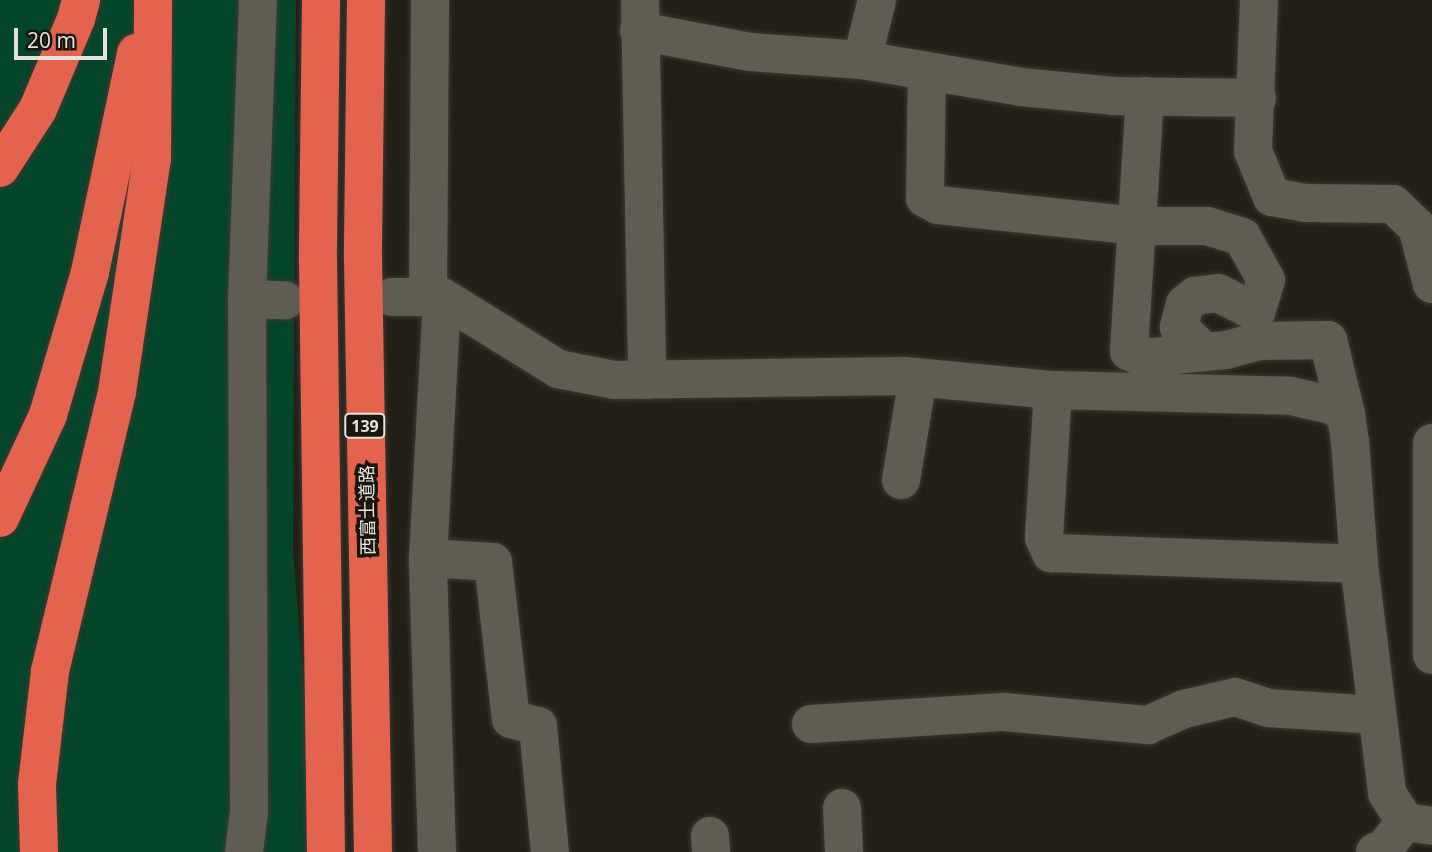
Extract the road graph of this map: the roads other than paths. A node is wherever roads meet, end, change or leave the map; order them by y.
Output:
1 (81, 0) edge
2 (148, 0) edge
3 (153, 0) edge
4 (258, 0) edge
5 (321, 0) edge
6 (366, 0) edge
7 (430, 0) edge
8 (877, 0) edge
9 (1259, 0) edge
10 (639, 15) edge
11 (862, 60) junction
12 (926, 71) junction
13 (1145, 96) junction
14 (1256, 98) junction
15 (0, 168) edge
16 (1137, 226) junction
17 (1432, 284) edge
18 (421, 297) junction
19 (1258, 327) junction
20 (1204, 352) junction
21 (918, 377) junction
22 (647, 380) junction
23 (1054, 390) junction
24 (1346, 414) junction
25 (1432, 443) edge
26 (901, 480) dead end
27 (0, 518) edge
28 (428, 558) junction
29 (1359, 564) junction
30 (1432, 655) edge
31 (1376, 715) junction
32 (811, 724) dead end
33 (842, 808) dead end
34 (1419, 824) edge
35 (39, 852) edge
36 (244, 852) edge
37 (327, 852) edge
38 (373, 852) edge
39 (437, 852) edge
40 (550, 852) edge
41 (844, 852) edge
42 (1375, 852) edge

1 - 15 highway
2 - 27 highway
3 - 35 highway
4 - 36 street
5 - 37 highway, 139
6 - 38 highway, 西富士道路 / 139
7 - 18 street
8 - 11 street
9 - 14 street
10 - 11 street
10 - 22 street
11 - 12 street
12 - 13 street
12 - 16 street
13 - 14 street
13 - 16 street
14 - 17 street
16 - 19 street
16 - 20 street
18 - 22 street
18 - 28 street
19 - 20 street
19 - 20 street
19 - 24 street
21 - 22 street
21 - 23 street
21 - 26 street
23 - 24 street
23 - 29 street
24 - 29 street
25 - 30 street
28 - 39 street
28 - 40 street
29 - 31 street
31 - 32 street
31 - 34 street
33 - 41 street
34 - 42 street

